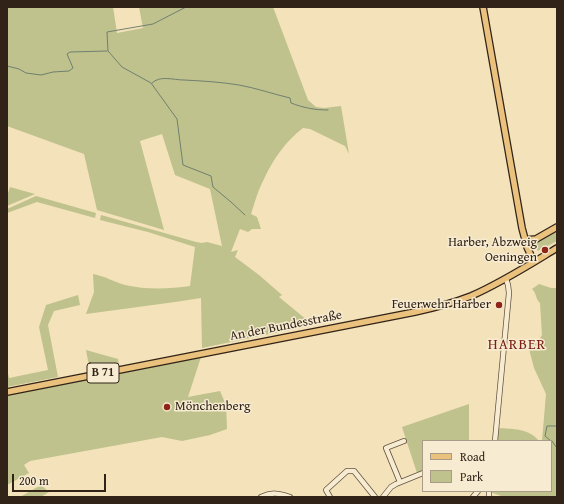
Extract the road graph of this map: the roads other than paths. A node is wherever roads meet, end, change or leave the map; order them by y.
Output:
1 (483, 7) edge
2 (557, 227) edge
3 (525, 240) junction
4 (557, 248) edge
5 (534, 262) junction
6 (506, 279) junction
7 (7, 392) edge
8 (495, 440) edge
9 (404, 441) dead end
10 (422, 473) edge
11 (400, 482) junction
12 (260, 497) edge
13 (290, 497) edge
14 (330, 497) edge
15 (375, 497) edge
16 (383, 497) edge

1 - 3 main road
2 - 3 main road
3 - 5 main road
4 - 5 main road, An der Bundesstraße / B 71
5 - 6 main road, An der Bundesstraße / B 71
6 - 7 main road, An der Bundesstraße / B 71
6 - 8 street
9 - 11 street
10 - 11 street
11 - 16 street
12 - 13 street
14 - 15 street

